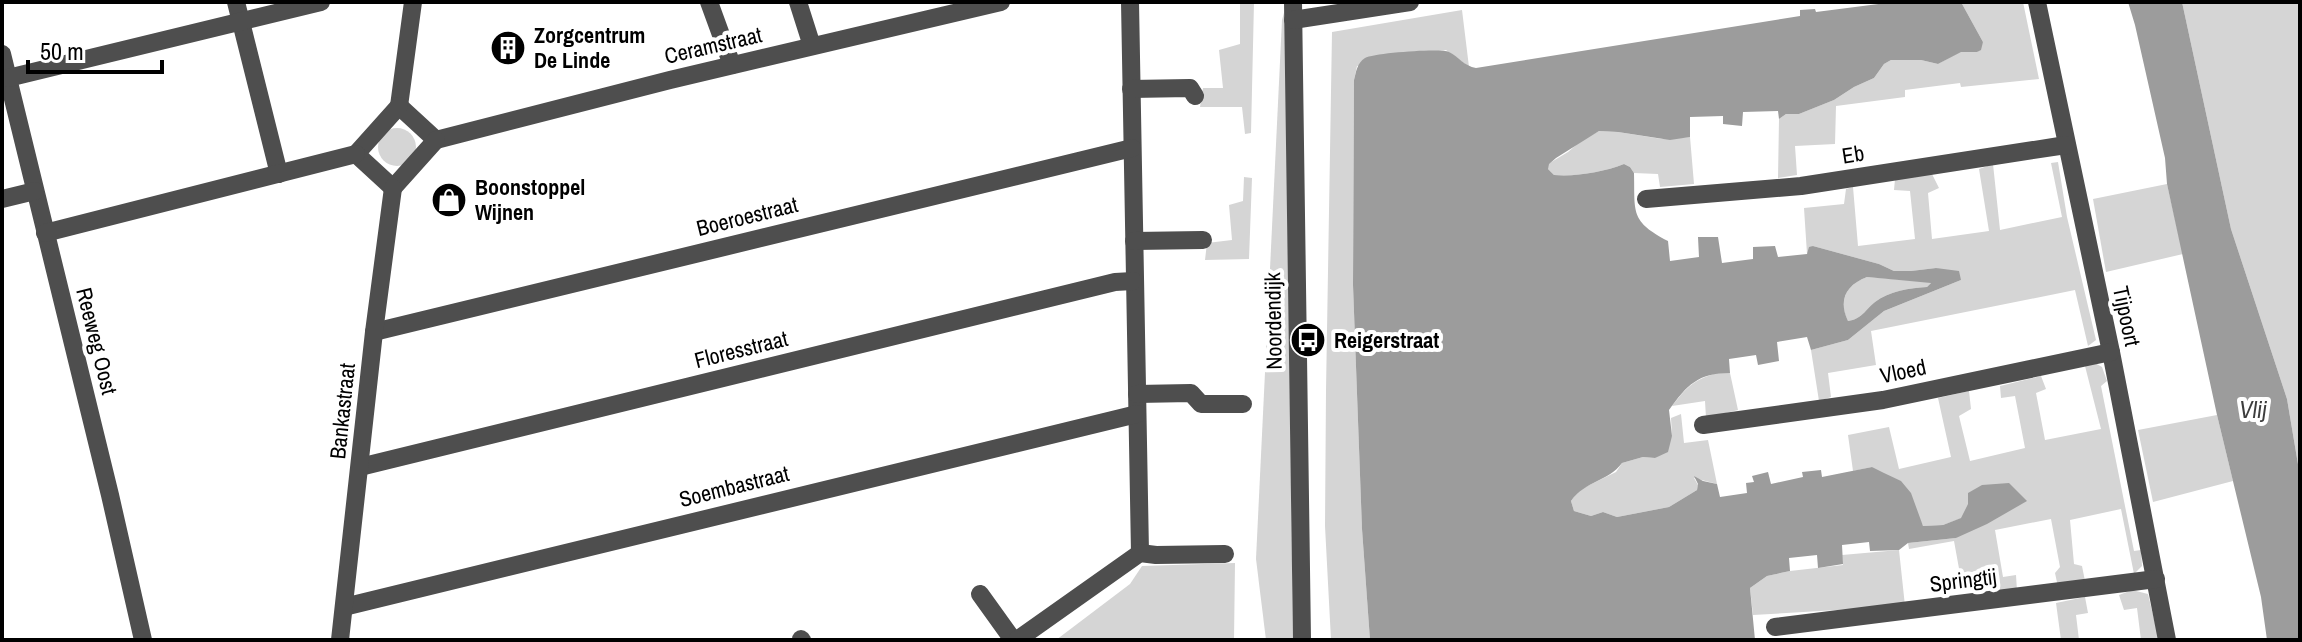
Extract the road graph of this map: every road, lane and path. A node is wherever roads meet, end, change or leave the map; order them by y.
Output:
1 (236, 2) edge
2 (321, 2) edge
3 (413, 2) edge
4 (709, 2) edge
5 (798, 2) edge
6 (1001, 2) edge
7 (1130, 2) edge
8 (1410, 2) edge
9 (2037, 2) edge
10 (1293, 11) edge
11 (241, 21) junction
12 (812, 46) junction
13 (2, 54) edge
14 (732, 65) junction
15 (8, 78) junction
16 (1131, 89) junction
17 (1195, 96) dead end
18 (399, 106) junction
19 (436, 140) junction
20 (2066, 145) junction
21 (1132, 148) junction
22 (356, 154) junction
23 (279, 174) junction
24 (393, 188) junction
25 (35, 191) junction
26 (2, 199) edge
27 (1646, 199) dead end
28 (45, 233) junction
29 (1203, 240) dead end
30 (1134, 241) junction
31 (1133, 281) junction
32 (374, 332) junction
33 (2111, 352) junction
34 (1137, 394) junction
35 (1243, 404) dead end
36 (1137, 414) junction
37 (1703, 425) dead end
38 (360, 467) junction
39 (1140, 553) junction
40 (1225, 554) dead end
41 (2156, 579) junction
42 (980, 594) dead end
43 (344, 607) junction
44 (1775, 627) dead end
45 (143, 640) edge
46 (340, 640) edge
47 (1015, 640) edge
48 (1302, 640) edge
49 (2167, 640) edge

1 - 11 street
2 - 11 street
3 - 18 street
4 - 14 street
5 - 12 street
6 - 12 street, Ceramstraat
7 - 16 street
8 - 10 street
9 - 20 street, Tijpoort
10 - 48 street, Noordendijk
11 - 15 street
11 - 23 street
12 - 14 street, Ceramstraat
13 - 15 street, Reeweg Oost
14 - 19 street, Ceramstraat
15 - 25 street, Reeweg Oost
16 - 17 street
16 - 21 street
18 - 19 street
18 - 22 street
19 - 24 street
20 - 27 street, Eb
20 - 33 street, Tijpoort
21 - 30 street
21 - 32 street, Boeroestraat
22 - 23 street
22 - 24 street
23 - 28 street
24 - 32 street, Bankastraat
25 - 26 street
25 - 28 street, Reeweg Oost
28 - 45 street, Reeweg Oost
29 - 30 street
30 - 31 street
31 - 34 street
31 - 38 street, Floresstraat
32 - 38 street, Bankastraat
33 - 37 street, Vloed
33 - 41 street, Tijpoort
34 - 35 street
34 - 36 street
36 - 39 street
36 - 43 street, Soembastraat
38 - 43 street, Bankastraat
39 - 40 street
39 - 47 street
41 - 44 street, Springtij
41 - 49 street, Tijpoort
42 - 47 street
43 - 46 street, Bankastraat

